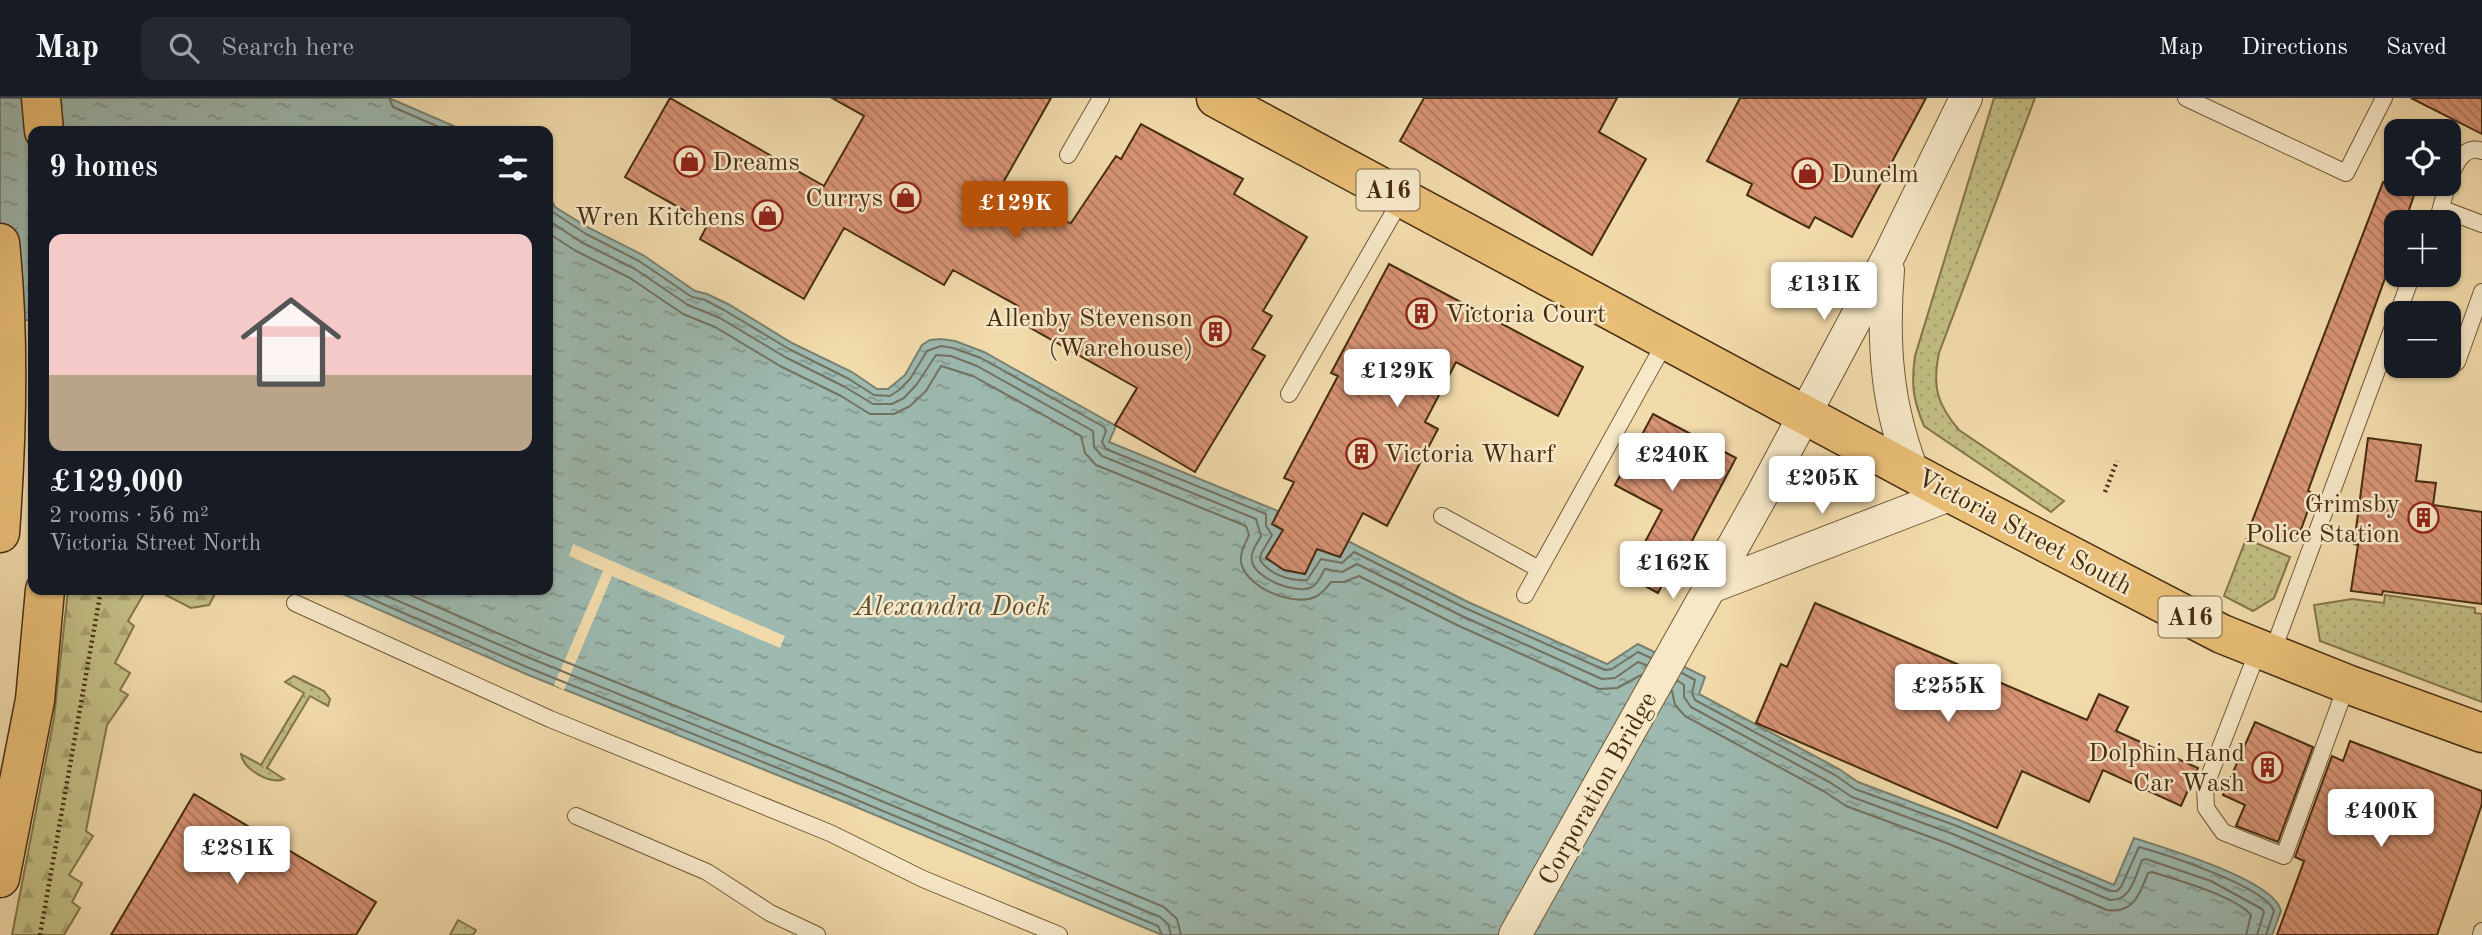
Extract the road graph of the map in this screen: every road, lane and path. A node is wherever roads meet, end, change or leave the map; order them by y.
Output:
1 (41, 98) edge
2 (1101, 98) edge
3 (1216, 98) edge
4 (1966, 98) edge
5 (2186, 98) edge
6 (2384, 98) edge
7 (44, 126) edge
8 (2482, 151) edge
9 (1068, 155) dead end
10 (1402, 198) junction
11 (2438, 210) edge
12 (2461, 216) edge
13 (2482, 224) edge
14 (0, 243) edge
15 (1890, 254) junction
16 (2482, 292) edge
17 (1667, 339) junction
18 (2384, 349) edge
19 (2461, 353) edge
20 (1289, 394) dead end
21 (1806, 414) junction
22 (2117, 461) dead end
23 (1912, 471) junction
24 (2105, 492) dead end
25 (1952, 494) junction
26 (1442, 516) dead end
27 (0, 533) edge
28 (1539, 569) junction
29 (1711, 587) junction
30 (45, 595) edge
31 (100, 595) edge
32 (1525, 595) dead end
33 (295, 603) dead end
34 (2265, 651) junction
35 (2347, 684) junction
36 (2482, 733) edge
37 (576, 816) dead end
38 (0, 878) edge
39 (40, 935) edge
40 (817, 935) edge
41 (1059, 935) edge
42 (1514, 935) edge

1 - 7 highway
2 - 9 lane
3 - 10 highway, A16
4 - 15 street, Corporation Bridge
5 - 6 lane
8 - 11 lane
10 - 17 highway, A16
10 - 20 lane
12 - 13 lane
14 - 27 highway
15 - 21 street, Corporation Bridge
15 - 23 street
16 - 19 lane
17 - 21 highway, A16
17 - 28 lane
18 - 34 lane
21 - 23 highway, Victoria Street South / A16
21 - 29 street, Corporation Bridge
22 - 24 path
23 - 25 highway, Victoria Street South / A16
25 - 29 street
25 - 34 highway, Victoria Street South / A16
26 - 28 lane
28 - 32 lane
29 - 42 street, Corporation Bridge
30 - 38 highway
31 - 39 path
33 - 41 lane
34 - 35 highway, Victoria Street South / A16
34 - 35 lane
35 - 36 highway, Victoria Street South / A16
37 - 40 lane

